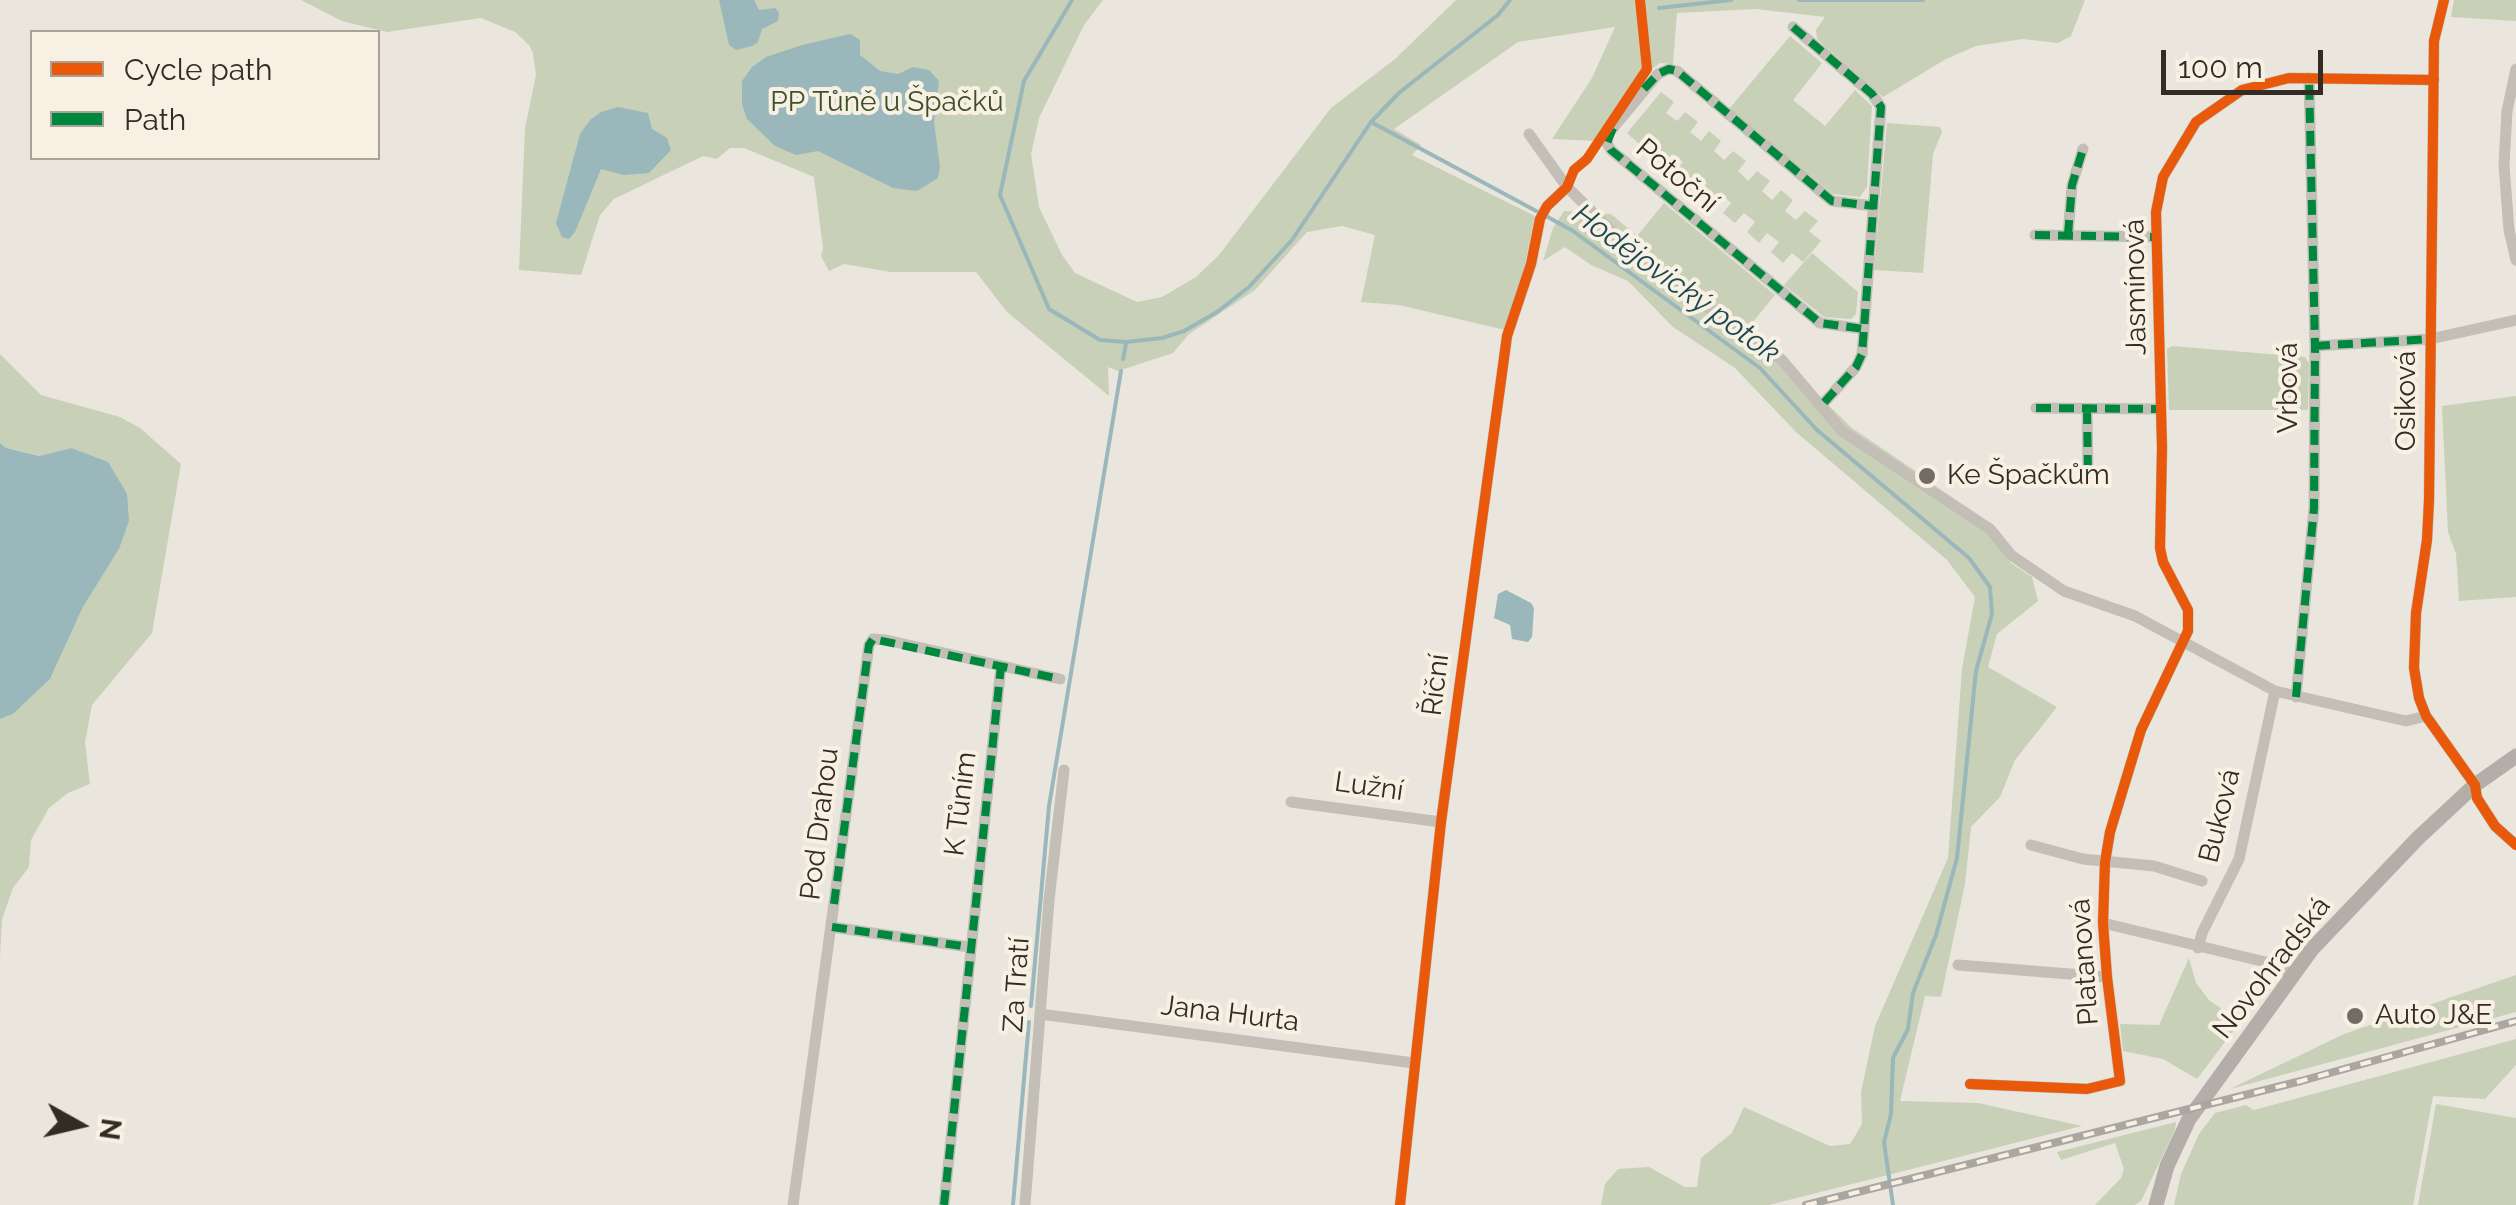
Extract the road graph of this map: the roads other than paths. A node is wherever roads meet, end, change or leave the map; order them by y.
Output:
1 (2444, 0) edge
2 (1793, 26) dead end
3 (2516, 68) edge
4 (2309, 78) junction
5 (2434, 80) junction
6 (1530, 134) dead end
7 (2083, 149) dead end
8 (1568, 187) junction
9 (1874, 206) junction
10 (2035, 235) dead end
11 (2068, 235) junction
12 (2156, 237) junction
13 (2516, 260) edge
14 (2516, 320) edge
15 (1864, 329) junction
16 (2430, 339) junction
17 (2315, 346) junction
18 (1822, 406) junction
19 (2036, 408) dead end
20 (2088, 409) junction
21 (2161, 409) junction
22 (2088, 475) dead end
23 (2183, 642) junction
24 (1001, 666) junction
25 (1060, 678) dead end
26 (2275, 691) junction
27 (2296, 697) junction
28 (2426, 716) junction
29 (2516, 756) edge
30 (1064, 770) dead end
31 (2476, 784) junction
32 (1291, 802) dead end
33 (1441, 822) junction
34 (2038, 843) dead end
35 (2516, 845) edge
36 (2105, 862) junction
37 (2202, 880) dead end
38 (2103, 923) junction
39 (832, 927) junction
40 (969, 947) junction
41 (2198, 948) junction
42 (1958, 964) dead end
43 (2292, 976) junction
44 (2107, 977) junction
45 (1040, 1014) junction
46 (1414, 1062) junction
47 (1970, 1084) dead end
48 (793, 1205) edge
49 (944, 1205) edge
50 (1025, 1205) edge
51 (1400, 1205) edge
52 (2156, 1205) edge

1 - 5 street, Osiková
2 - 9 street
3 - 13 street
4 - 5 street, Jasmínová
4 - 12 street, Jasmínová
4 - 17 street, Vrbová
5 - 16 street, Osiková
6 - 8 street
7 - 11 street
8 - 18 street
8 - 33 street, Říční
9 - 15 street
9 - 15 street, Potoční
10 - 11 street
11 - 12 street
12 - 21 street, Jasmínová
14 - 16 street
15 - 18 street
16 - 17 street
16 - 28 street, Osiková
17 - 27 street, Vrbová
18 - 23 street
19 - 20 street
20 - 21 street
20 - 22 street
21 - 23 street, Jasmínová
23 - 26 street
23 - 36 street, Platanová
24 - 25 street, Pod Drahou
24 - 39 street, Pod Drahou
24 - 40 street, K Tůním
26 - 27 street
26 - 41 street, Buková
27 - 28 street
28 - 31 street, Osiková
29 - 31 main road, Novohradská
30 - 45 street, Za Tratí
31 - 35 street, Osiková
31 - 43 main road, Novohradská
32 - 33 street, Lužní
33 - 46 street, Říční
34 - 36 street
36 - 37 street
36 - 38 street, Platanová
38 - 41 street
38 - 44 street, Platanová
39 - 40 street
39 - 48 street, Pod Drahou
40 - 49 street, K Tůním
41 - 43 street
42 - 44 street
43 - 52 main road, Novohradská
44 - 47 street, Platanová
45 - 46 street, Jana Hurta
45 - 50 street, Za Tratí
46 - 51 street, Říční

